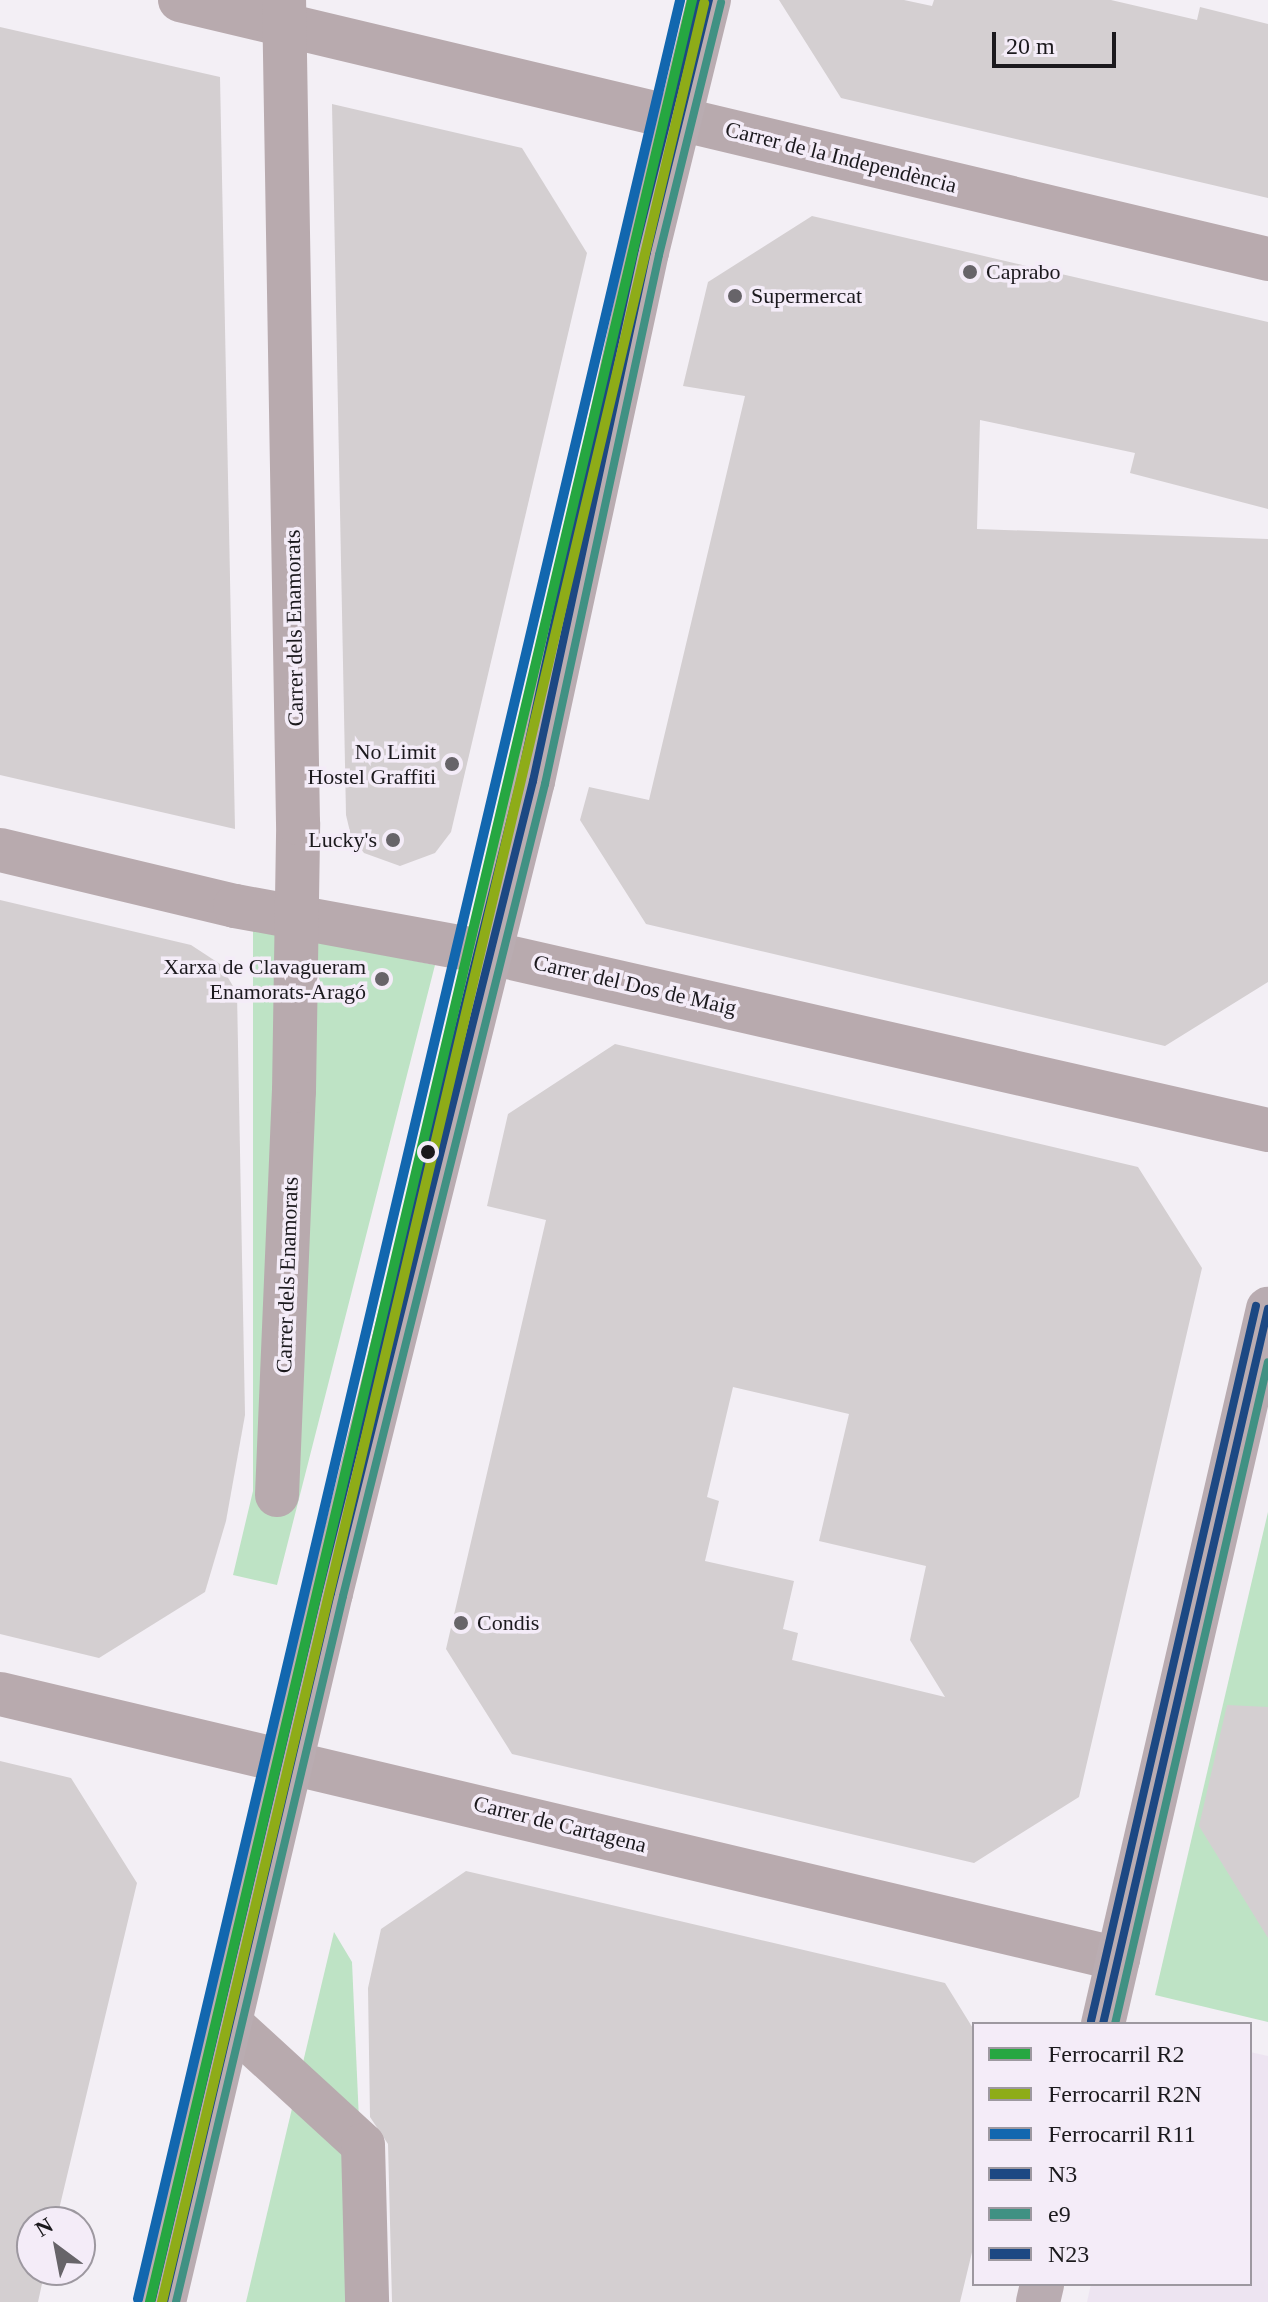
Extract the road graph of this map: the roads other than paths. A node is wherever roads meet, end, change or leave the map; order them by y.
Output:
1 (180, 0) edge
2 (709, 0) edge
3 (285, 12) edge
4 (678, 119) junction
5 (1268, 259) edge
6 (0, 850) edge
7 (296, 916) junction
8 (490, 953) junction
9 (1268, 1130) edge
10 (1268, 1309) edge
11 (277, 1495) dead end
12 (0, 1694) edge
13 (291, 1763) junction
14 (1118, 1959) junction
15 (1103, 2022) edge
16 (230, 2023) junction
17 (164, 2302) edge
18 (367, 2302) edge

1 - 3 street, Carrer de la Independència
2 - 4 main road
3 - 4 street, Carrer de la Independència
3 - 7 street, Carrer dels Enamorats
4 - 5 street, Carrer de la Independència
4 - 8 main road
6 - 7 street, Carrer del Dos de Maig
7 - 8 street, Carrer del Dos de Maig
7 - 11 street, Carrer dels Enamorats
8 - 9 street, Carrer del Dos de Maig
8 - 13 main road
10 - 14 main road
12 - 13 street, Carrer de Cartagena
13 - 14 street, Carrer de Cartagena
13 - 16 main road
14 - 15 main road
16 - 17 main road
16 - 18 street

